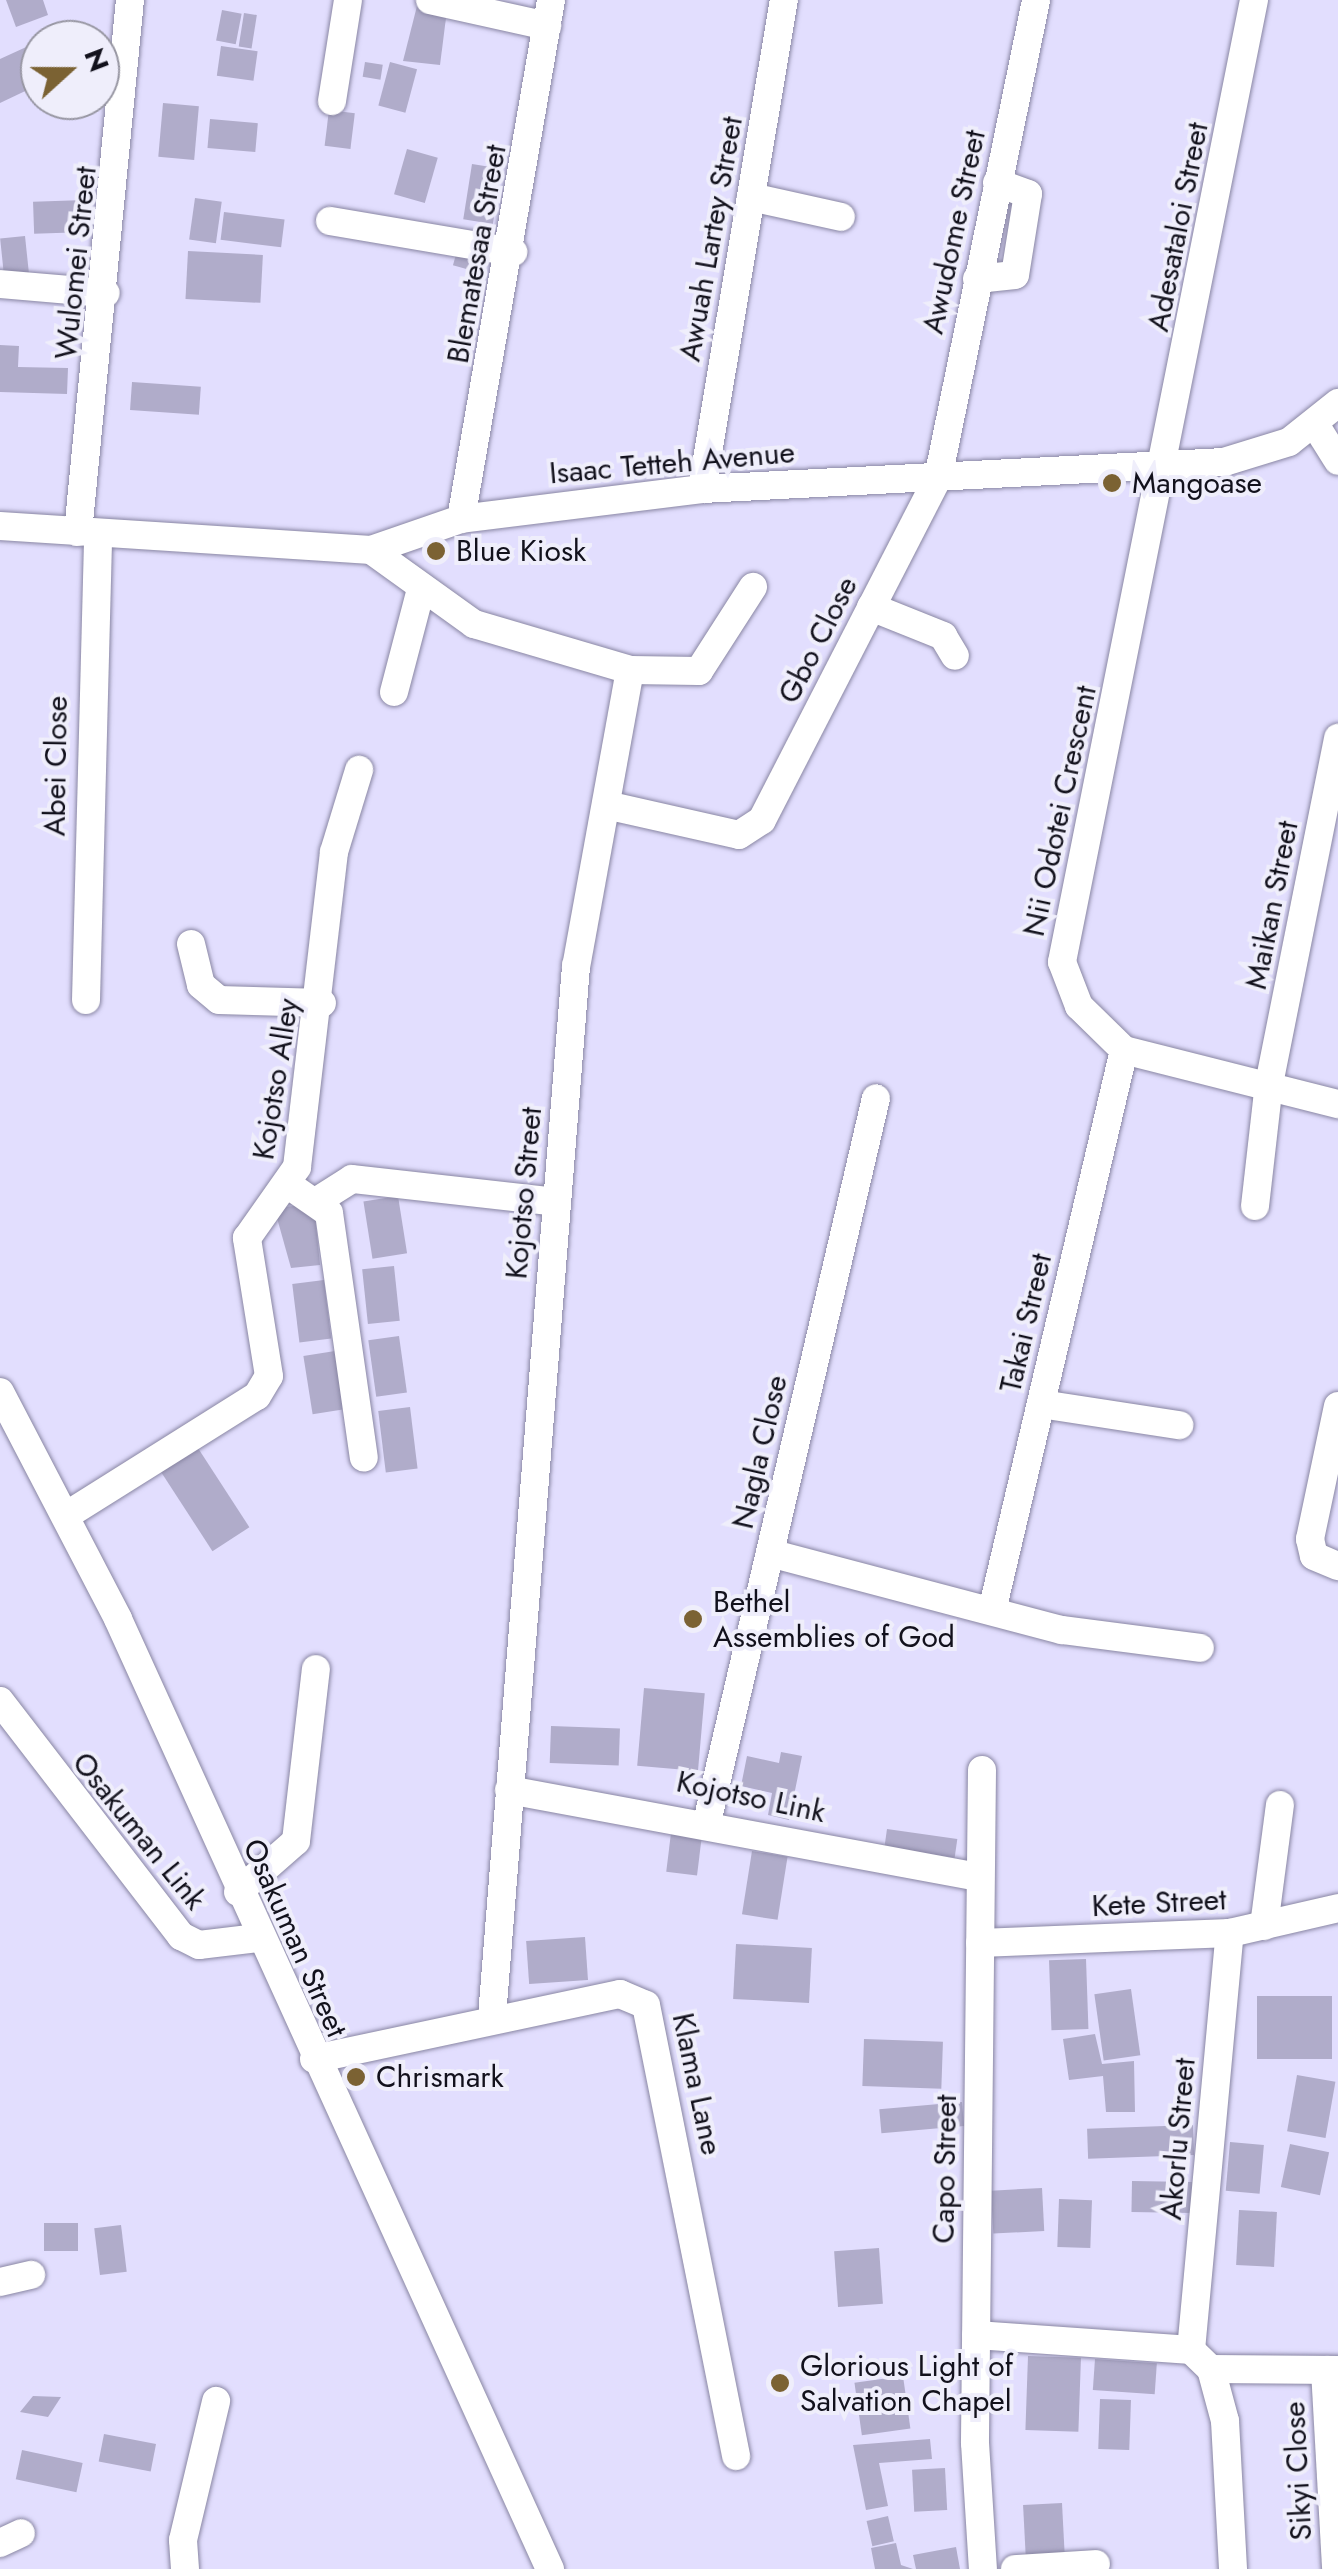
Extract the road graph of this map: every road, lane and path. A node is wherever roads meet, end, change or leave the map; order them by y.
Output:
1 (130, 0) edge
2 (348, 0) edge
3 (430, 0) edge
4 (784, 0) edge
5 (1036, 0) edge
6 (1254, 0) edge
7 (549, 13) edge
8 (332, 100) dead end
9 (751, 197) junction
10 (841, 216) dead end
11 (330, 220) dead end
12 (512, 252) junction
13 (0, 284) edge
14 (106, 294) junction
15 (1338, 402) edge
16 (1316, 426) junction
17 (1338, 461) edge
18 (1166, 466) junction
19 (938, 478) junction
20 (702, 488) junction
21 (462, 519) junction
22 (0, 526) edge
23 (88, 533) junction
24 (372, 550) junction
25 (753, 587) dead end
26 (420, 592) junction
27 (871, 607) junction
28 (955, 656) dead end
29 (630, 670) junction
30 (394, 692) dead end
31 (1338, 738) edge
32 (359, 770) dead end
33 (606, 805) junction
34 (191, 944) dead end
35 (86, 1000) dead end
36 (322, 1003) junction
37 (1124, 1050) junction
38 (1269, 1084) junction
39 (876, 1098) dead end
40 (1338, 1104) edge
41 (290, 1186) junction
42 (317, 1201) junction
43 (556, 1202) junction
44 (1256, 1206) dead end
45 (0, 1392) edge
46 (1041, 1404) junction
47 (1338, 1406) edge
48 (1179, 1425) dead end
49 (364, 1458) dead end
50 (67, 1515) junction
51 (770, 1554) junction
52 (1338, 1566) edge
53 (992, 1612) junction
54 (1200, 1648) dead end
55 (316, 1668) dead end
56 (0, 1701) edge
57 (982, 1770) dead end
58 (509, 1790) junction
59 (1280, 1805) dead end
60 (707, 1822) junction
61 (978, 1877) junction
62 (238, 1892) junction
63 (1338, 1908) edge
64 (1264, 1926) junction
65 (1230, 1934) junction
66 (258, 1938) junction
67 (980, 1943) junction
68 (492, 2016) junction
69 (314, 2059) junction
70 (32, 2275) dead end
71 (0, 2282) edge
72 (976, 2336) junction
73 (1201, 2360) junction
74 (1332, 2370) edge
75 (216, 2401) dead end
76 (736, 2456) dead end
77 (1096, 2564) dead end
78 (185, 2569) edge
79 (550, 2569) edge
80 (983, 2569) edge
81 (1015, 2569) edge
82 (1233, 2569) edge
83 (1336, 2569) edge

1 - 14 street, Wulomei Street
2 - 8 street
3 - 7 street
4 - 9 street, Awuah Lartey Street
5 - 19 street, Awudome Street
6 - 18 street, Adesataloi Street
7 - 12 street, Blematesaa Street
9 - 10 street
9 - 20 street, Awuah Lartey Street
11 - 12 street
12 - 21 street, Blematesaa Street
13 - 14 street
14 - 23 street, Wulomei Street
15 - 16 street, Isaac Tetteh Avenue
16 - 17 street
16 - 18 street, Isaac Tetteh Avenue
18 - 19 street, Isaac Tetteh Avenue
18 - 37 street, Nii Odotei Crescent
19 - 20 street, Isaac Tetteh Avenue
19 - 27 street, Gbo Close
20 - 21 street, Isaac Tetteh Avenue
21 - 24 street, Isaac Tetteh Avenue
22 - 23 street, Isaac Tetteh Avenue
23 - 24 street, Isaac Tetteh Avenue
23 - 35 street, Abei Close
24 - 26 street
25 - 29 street
26 - 29 street
26 - 30 street
27 - 28 street
27 - 33 street, Gbo Close
29 - 33 street, Kojotso Street
31 - 38 street, Maikan Street
32 - 36 street, Kojotso Alley
33 - 43 street, Kojotso Street
34 - 36 street
36 - 41 street, Kojotso Alley
37 - 38 street
37 - 46 street, Takai Street
38 - 40 street
38 - 44 street, Maikan Street
39 - 51 street, Nagla Close
41 - 42 street
41 - 50 street, Kojotso Alley
42 - 43 street
42 - 49 street
43 - 58 street, Kojotso Street
45 - 50 street, Osakuman Street
46 - 48 street
46 - 53 street, Takai Street
47 - 52 street
50 - 62 street, Osakuman Street
51 - 53 street
51 - 60 street, Nagla Close
53 - 54 street
55 - 62 street
56 - 66 street, Osakuman Link
57 - 61 street, Capo Street
58 - 60 street, Kojotso Link
58 - 68 street, Kojotso Street
59 - 64 street
60 - 61 street, Kojotso Link
61 - 67 street, Capo Street
62 - 66 street, Osakuman Street
63 - 64 street, Kete Street
64 - 65 street, Kete Street
65 - 67 street, Kete Street
65 - 73 street, Akorlu Street
66 - 69 street, Osakuman Street
67 - 72 street, Capo Street
68 - 69 street, Klama Lane
68 - 76 street, Klama Lane
69 - 79 street, Osakuman Street
70 - 71 street
72 - 73 street
72 - 80 street, Capo Street
73 - 74 street
73 - 82 street, Akorlu Street
74 - 83 street, Sikyi Close
75 - 78 street
77 - 81 street

